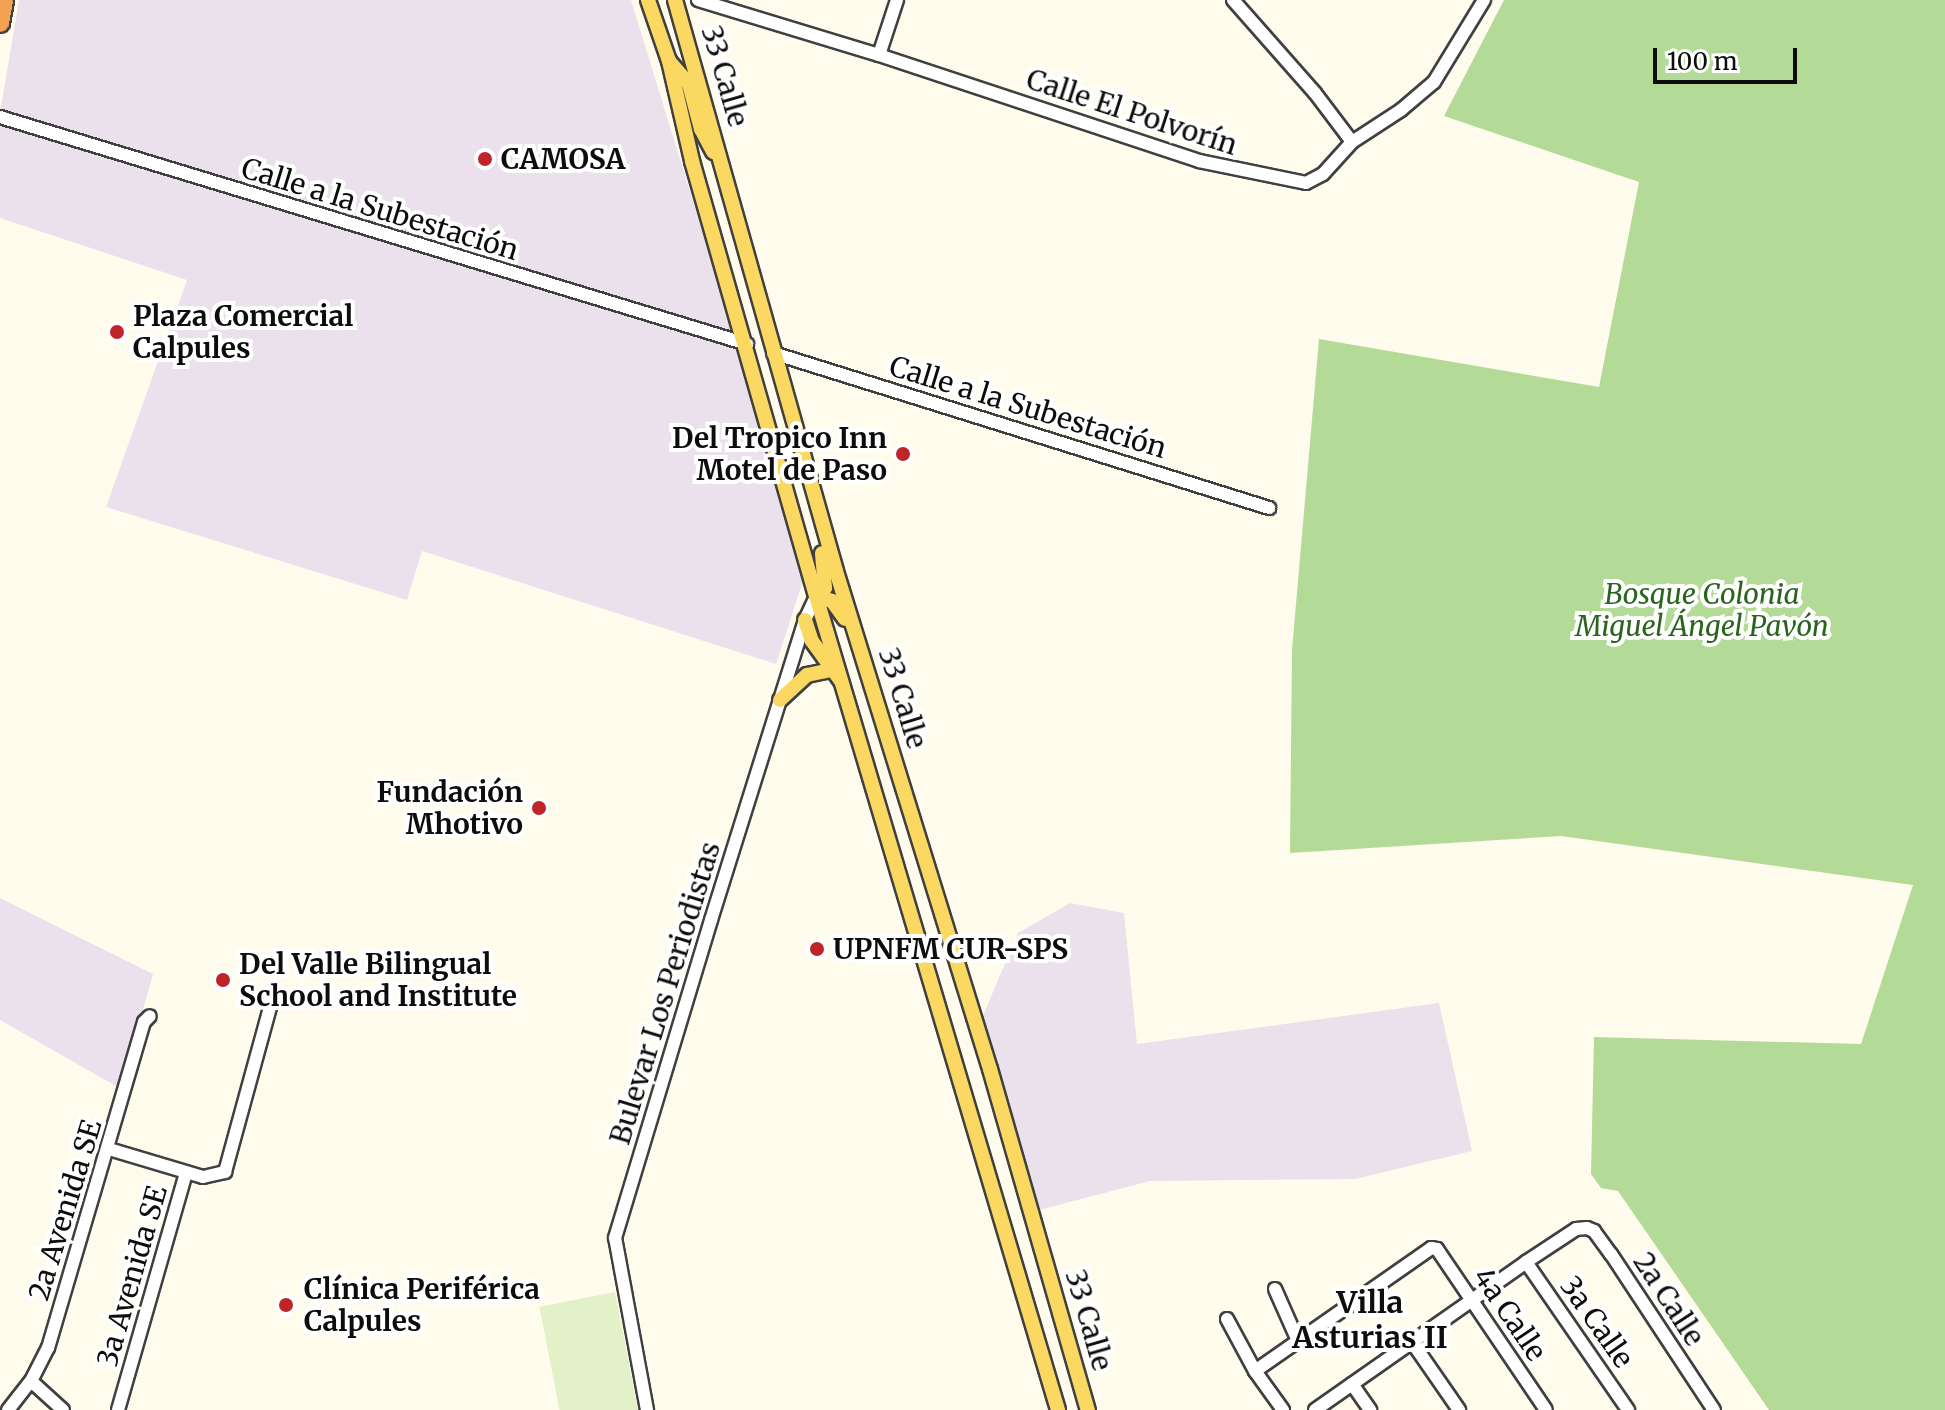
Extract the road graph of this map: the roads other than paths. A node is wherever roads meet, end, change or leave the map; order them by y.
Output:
1 (4, 0) edge
2 (648, 0) edge
3 (675, 0) edge
4 (698, 0) edge
5 (897, 0) edge
6 (1233, 0) edge
7 (1484, 0) edge
8 (0, 23) edge
9 (879, 55) junction
10 (669, 61) junction
11 (0, 117) edge
12 (1352, 142) junction
13 (727, 182) junction
14 (747, 344) junction
15 (773, 353) junction
16 (813, 494) junction
17 (1269, 508) dead end
18 (816, 596) junction
19 (805, 620) junction
20 (831, 670) junction
21 (846, 686) junction
22 (876, 697) junction
23 (780, 700) junction
24 (270, 1007) dead end
25 (150, 1016) dead end
26 (109, 1149) junction
27 (186, 1173) junction
28 (1526, 1262) junction
29 (1275, 1289) dead end
30 (1472, 1300) junction
31 (1227, 1319) dead end
32 (1298, 1341) junction
33 (1412, 1342) junction
34 (1255, 1371) junction
35 (31, 1381) junction
36 (1352, 1384) junction
37 (8, 1410) edge
38 (63, 1410) edge
39 (118, 1410) edge
40 (647, 1410) edge
41 (1058, 1410) edge
42 (1088, 1410) edge
43 (1283, 1410) edge
44 (1315, 1410) edge
45 (1370, 1410) edge
46 (1459, 1410) edge
47 (1546, 1410) edge
48 (1628, 1410) edge
49 (1714, 1410) edge

1 - 8 highway
2 - 10 main road, 33 Calle
3 - 13 main road, 33 Calle
4 - 9 street, Calle El Polvorín
5 - 9 street
6 - 12 street
7 - 12 street, Calle El Polvorín
9 - 12 street, Calle El Polvorín
10 - 13 main road
10 - 14 main road, 33 Calle
11 - 14 street, Calle a la Subestación
13 - 15 main road, 33 Calle
14 - 18 main road, 33 Calle
15 - 16 main road, 33 Calle
15 - 17 street, Calle a la Subestación
16 - 18 main road
16 - 22 main road, 33 Calle
18 - 19 street, Bulevar Los Periodistas
18 - 21 main road, 33 Calle
18 - 22 main road
19 - 20 main road
19 - 23 street, Bulevar Los Periodistas
20 - 21 main road
20 - 23 main road
21 - 41 main road, 33 Calle
22 - 42 main road, 33 Calle
23 - 40 street, Bulevar Los Periodistas
24 - 27 street, 3a Avenida SE
25 - 26 street, 2a Avenida SE
26 - 27 street
26 - 35 street, 2a Avenida SE
27 - 39 street, 3a Avenida SE
28 - 30 street
28 - 48 street, 3a Calle
28 - 49 street, 2a Calle
29 - 32 street
30 - 32 street, 4a Calle
30 - 33 street
30 - 47 street, 4a Calle
31 - 34 street
32 - 34 street
33 - 36 street
33 - 46 street
34 - 43 street
35 - 37 street, 2a Avenida SE
35 - 38 street
36 - 44 street
36 - 45 street

